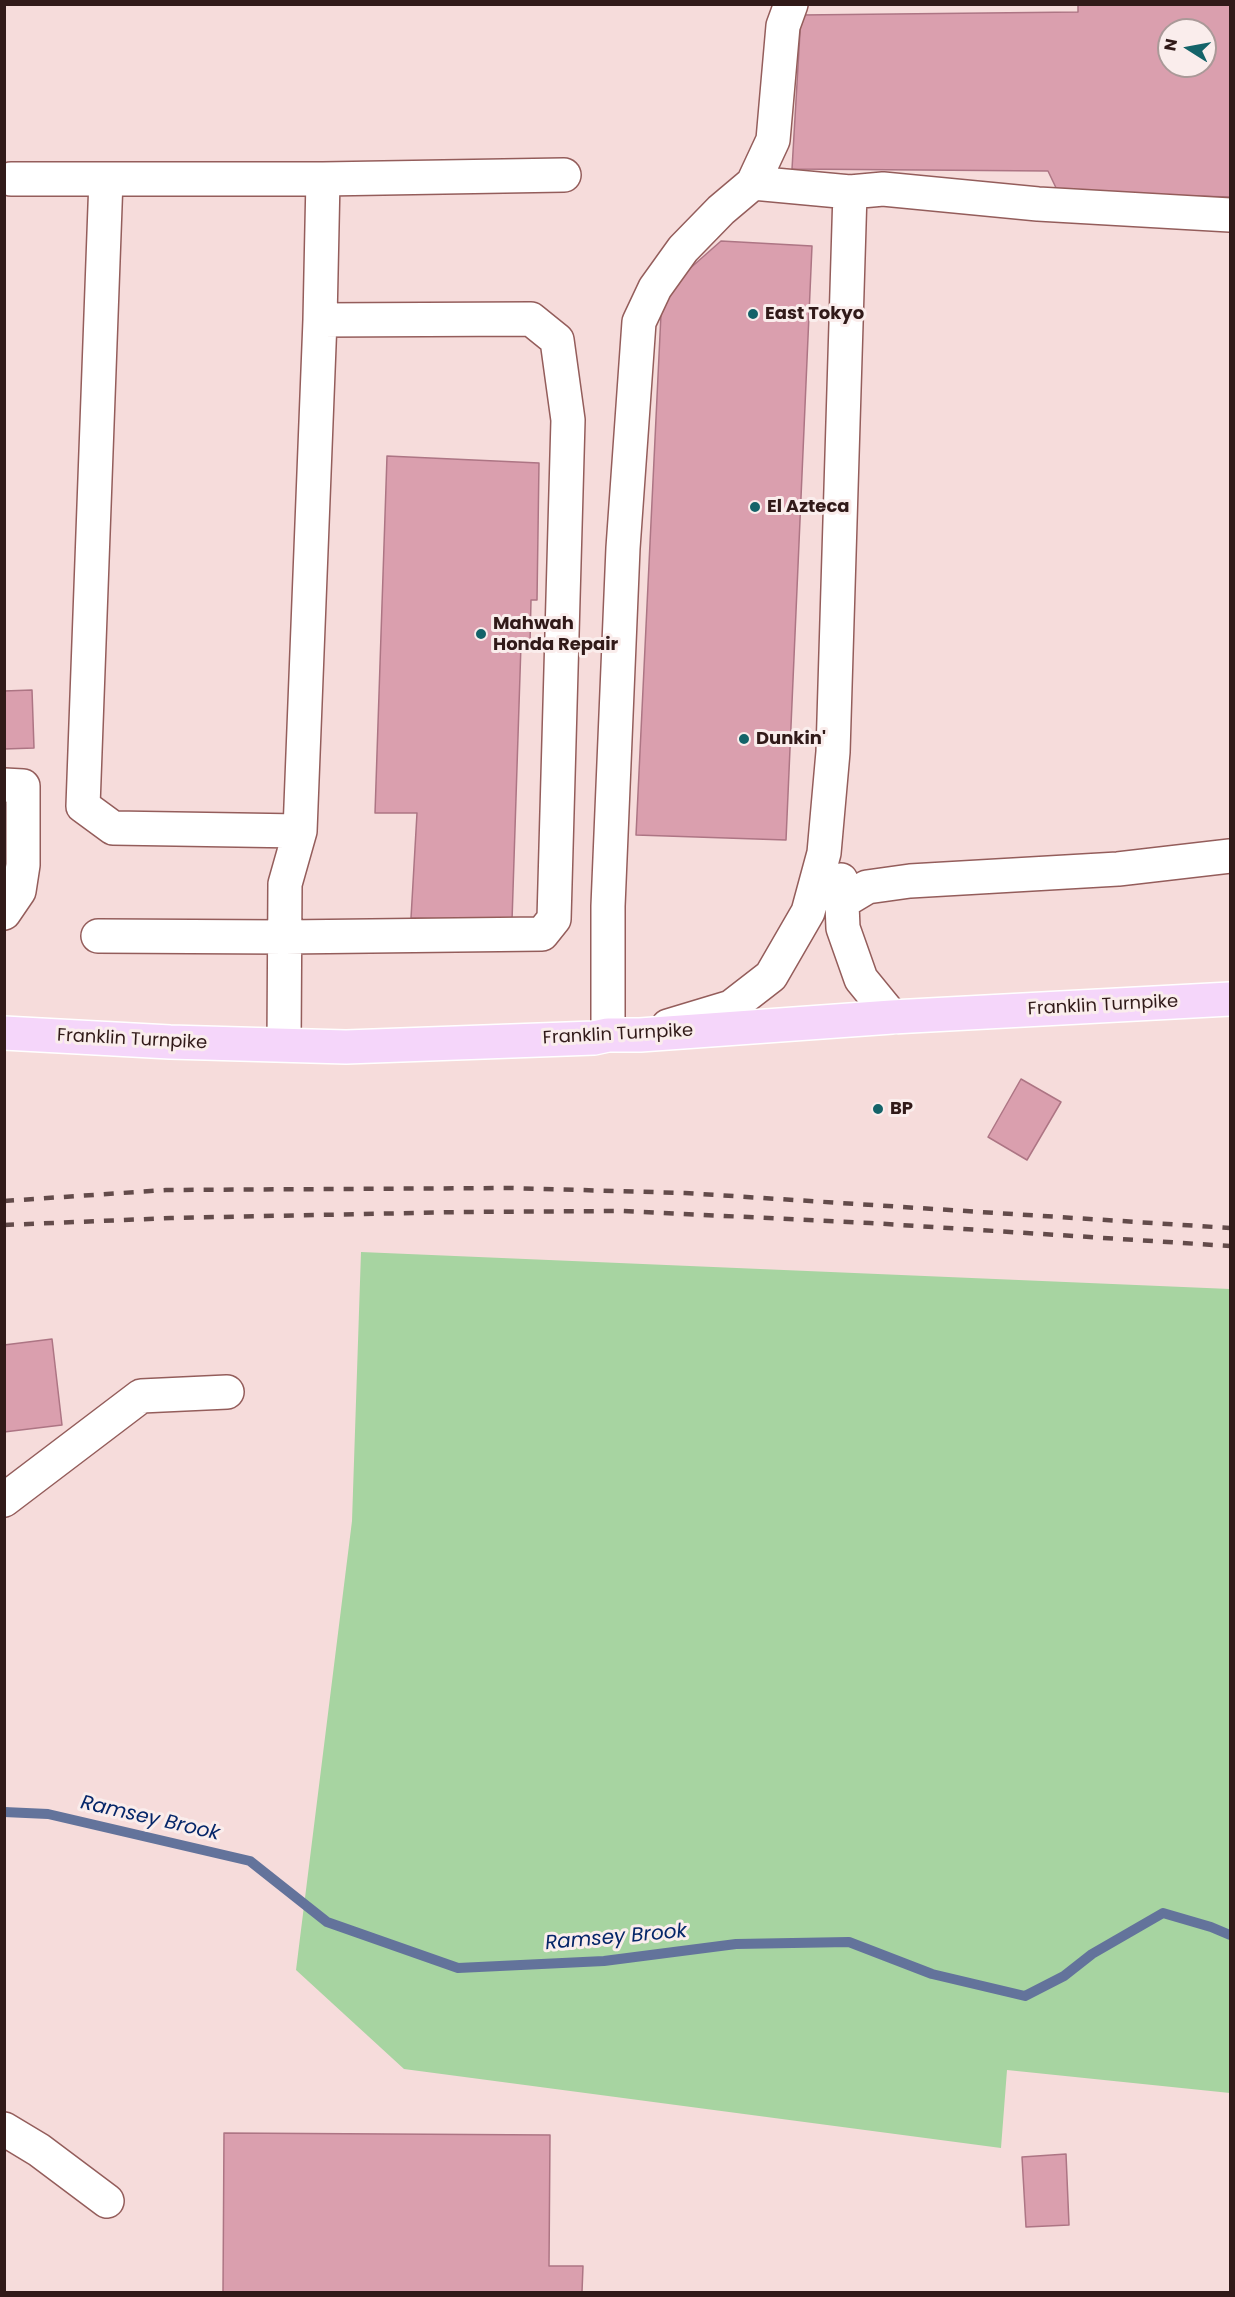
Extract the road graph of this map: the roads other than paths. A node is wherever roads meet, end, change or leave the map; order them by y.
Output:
1 (791, 4) edge
2 (564, 175) dead end
3 (11, 179) dead end
4 (106, 179) junction
5 (323, 179) junction
6 (753, 183) junction
7 (850, 192) junction
8 (1230, 215) edge
9 (320, 320) junction
10 (833, 752) junction
11 (4, 785) edge
12 (300, 831) junction
13 (1230, 856) edge
14 (842, 902) junction
15 (4, 913) edge
16 (98, 936) dead end
17 (285, 937) junction
18 (1230, 999) edge
19 (892, 1017) junction
20 (4, 1033) edge
21 (608, 1035) junction
22 (640, 1035) junction
23 (284, 1045) junction
24 (228, 1392) dead end
25 (4, 1500) edge
26 (4, 2129) edge
27 (107, 2201) dead end

1 - 6 lane
2 - 5 lane
3 - 4 lane
4 - 5 lane
4 - 12 lane
5 - 9 lane
6 - 7 lane
6 - 21 lane
7 - 8 lane
7 - 10 lane
9 - 12 lane
9 - 17 lane
10 - 14 lane
10 - 22 lane
11 - 15 lane
12 - 17 lane
13 - 14 lane
14 - 19 lane
16 - 17 lane
17 - 23 lane
18 - 19 main road, Franklin Turnpike
19 - 22 main road, Franklin Turnpike
20 - 23 main road, Franklin Turnpike
21 - 22 main road, Franklin Turnpike
21 - 23 main road, Franklin Turnpike
24 - 25 lane
26 - 27 lane

